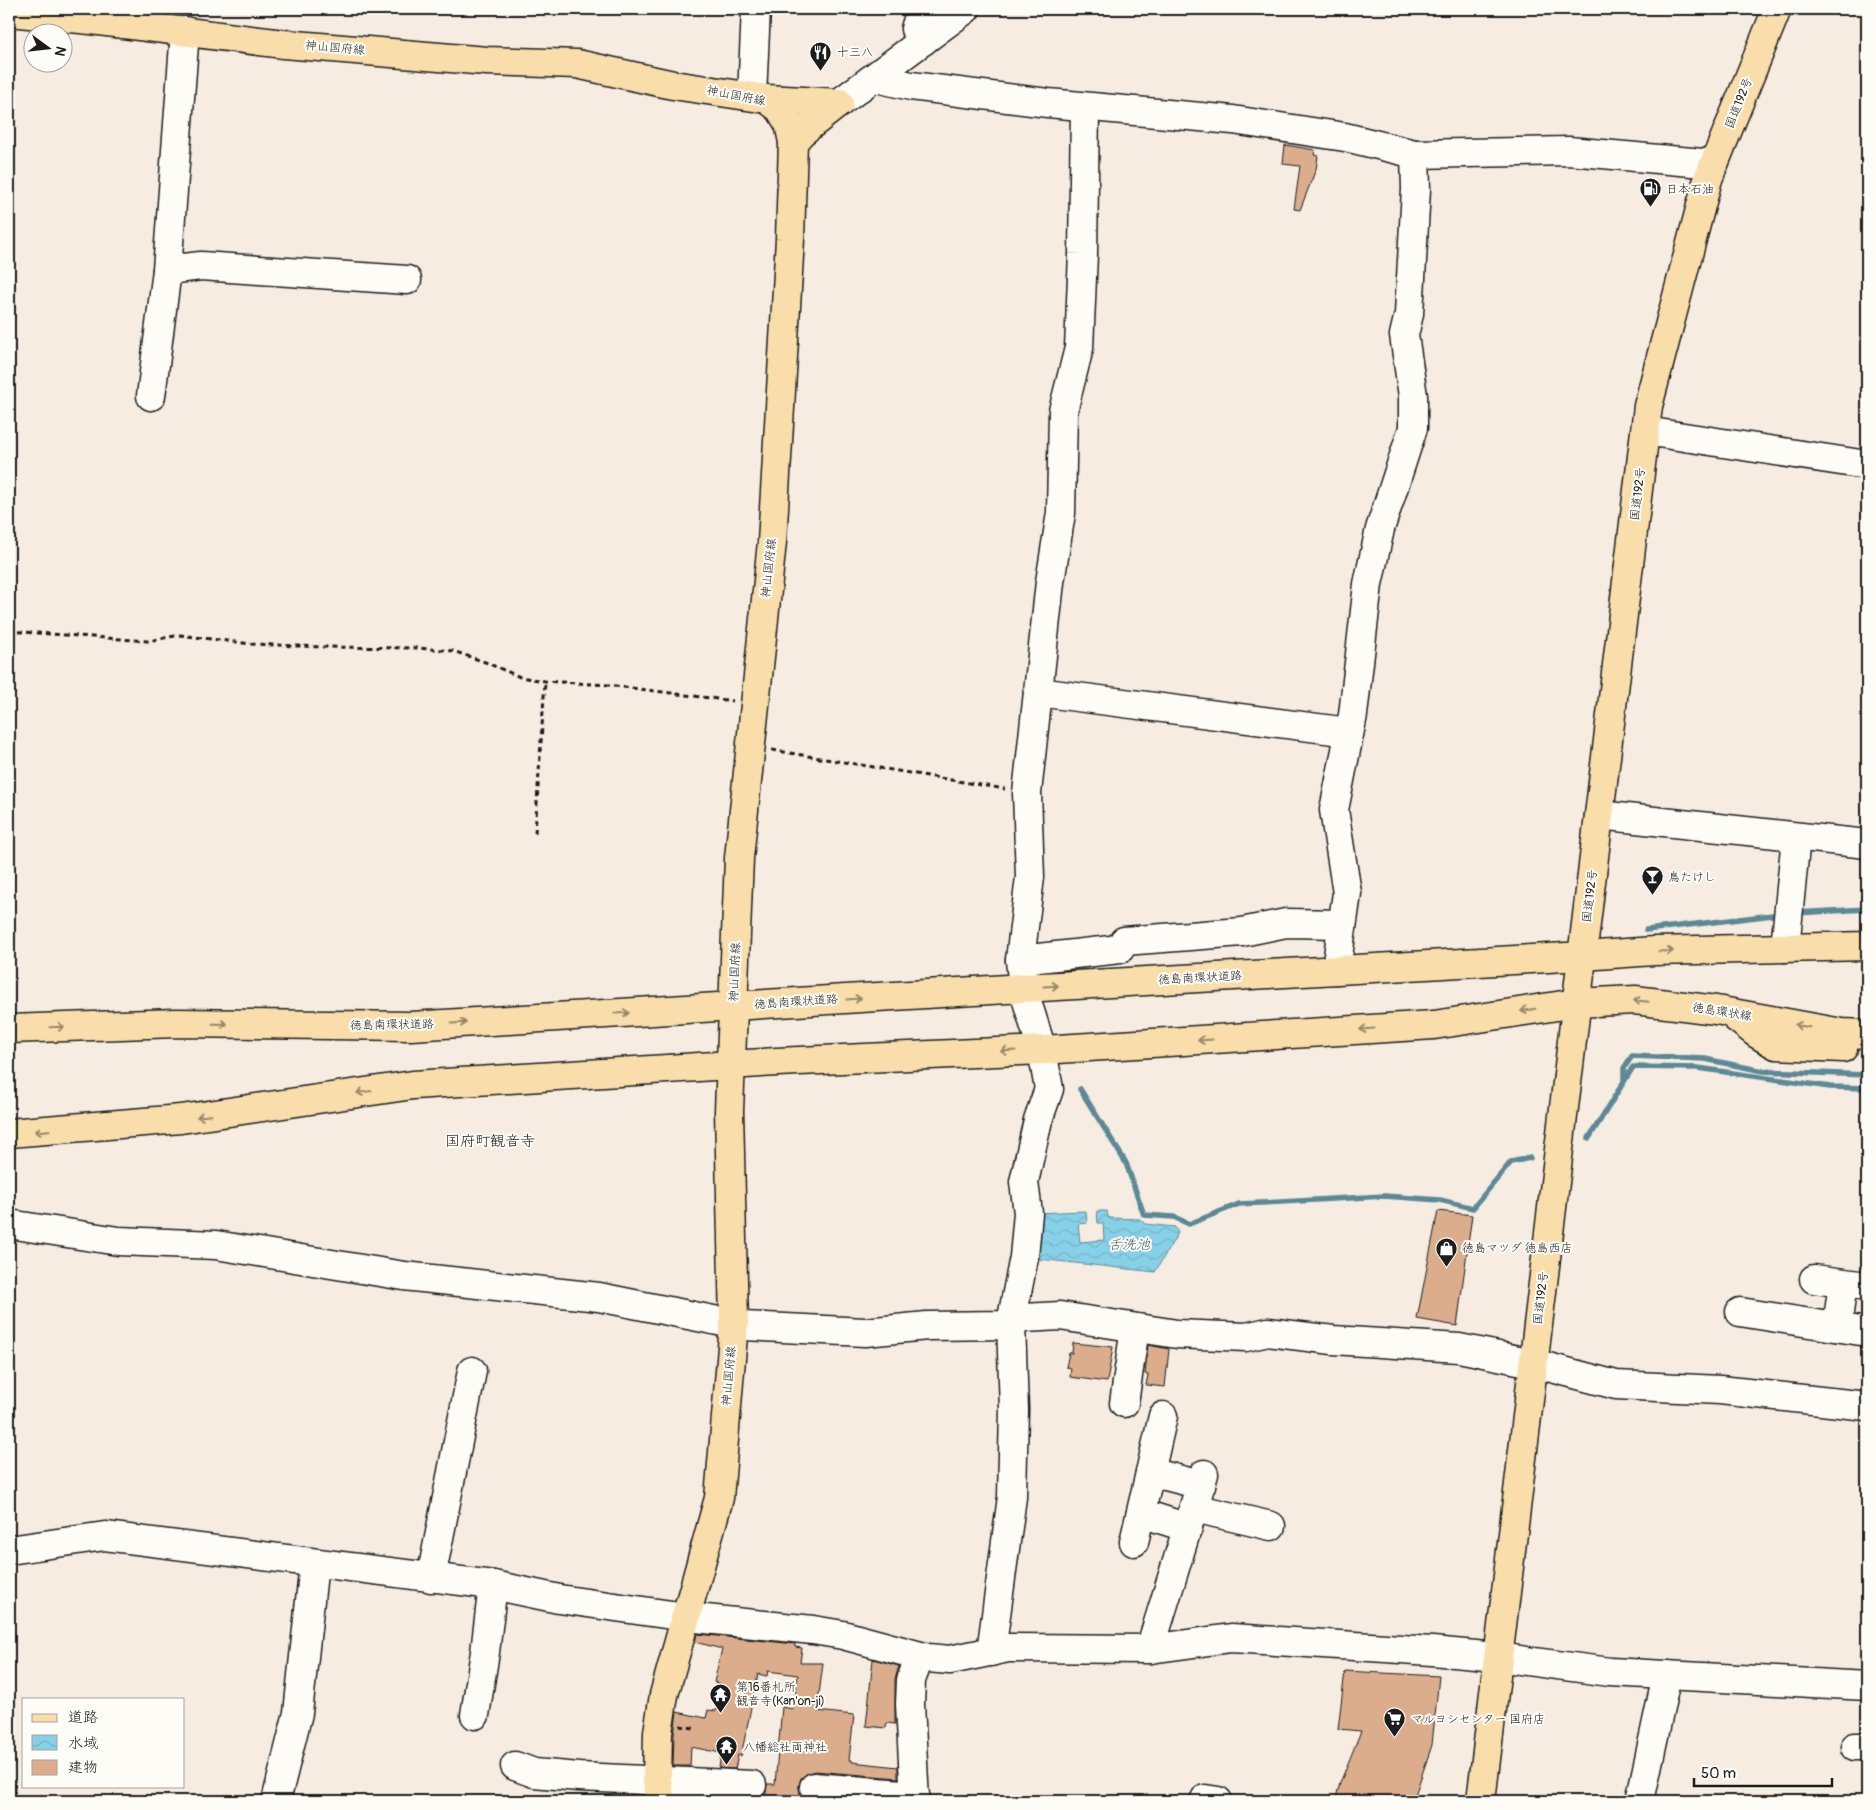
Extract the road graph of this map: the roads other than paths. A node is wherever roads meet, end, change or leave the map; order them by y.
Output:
1 (756, 9) edge
2 (921, 9) edge
3 (966, 9) edge
4 (1777, 9) edge
5 (9, 12) edge
6 (185, 31) junction
7 (923, 41) junction
8 (876, 78) junction
9 (760, 98) junction
10 (839, 103) junction
11 (1085, 107) junction
12 (794, 142) junction
13 (1415, 154) junction
14 (1714, 164) junction
15 (167, 270) junction
16 (407, 280) dead end
17 (152, 396) dead end
18 (1645, 431) junction
19 (1867, 465) edge
20 (1038, 692) junction
21 (1349, 732) junction
22 (1600, 815) junction
23 (1796, 837) junction
24 (1867, 844) edge
25 (1342, 924) junction
26 (1867, 929) edge
27 (1867, 946) edge
28 (1785, 948) junction
29 (1583, 956) junction
30 (1020, 960) junction
31 (1336, 970) junction
32 (1022, 988) junction
33 (1576, 1003) junction
34 (734, 1006) junction
35 (1730, 1013) junction
36 (9, 1029) edge
37 (1867, 1034) edge
38 (1867, 1048) edge
39 (1042, 1050) junction
40 (731, 1065) junction
41 (9, 1133) edge
42 (9, 1224) edge
43 (1814, 1279) dead end
44 (1855, 1284) edge
45 (1740, 1312) dead end
46 (1011, 1323) junction
47 (734, 1324) junction
48 (1837, 1327) junction
49 (1135, 1328) junction
50 (1867, 1332) edge
51 (1534, 1363) junction
52 (472, 1371) dead end
53 (1124, 1403) dead end
54 (1867, 1406) edge
55 (1163, 1416) dead end
56 (1150, 1472) junction
57 (1197, 1499) junction
58 (1141, 1513) junction
59 (1271, 1526) dead end
60 (1134, 1542) dead end
61 (9, 1548) edge
62 (314, 1562) junction
63 (432, 1578) junction
64 (493, 1585) junction
65 (686, 1617) junction
66 (1150, 1649) junction
67 (991, 1652) junction
68 (920, 1656) junction
69 (1497, 1657) junction
70 (1667, 1675) junction
71 (1867, 1686) edge
72 (475, 1715) dead end
73 (515, 1766) dead end
74 (752, 1784) dead end
75 (814, 1786) dead end
76 (659, 1791) edge
77 (915, 1798) edge
78 (276, 1801) edge
79 (1481, 1801) edge
80 (1640, 1801) edge

1 - 9 street
2 - 7 street
3 - 7 street
4 - 14 main road, 国道192号
5 - 6 main road, 神山国府線
6 - 9 main road, 神山国府線
6 - 15 street
7 - 8 street
8 - 10 street
8 - 11 street
9 - 10 main road
9 - 12 main road, 神山国府線
10 - 12 main road
11 - 13 street
11 - 20 street
12 - 34 main road, 神山国府線
13 - 14 street
13 - 21 street
14 - 18 main road, 国道192号
15 - 16 street
15 - 17 street
18 - 19 street
18 - 22 main road, 国道192号
20 - 21 street
20 - 30 street
21 - 25 street
22 - 23 street
22 - 29 main road, 国道192号
23 - 24 street
23 - 28 street
25 - 30 street
25 - 31 street
26 - 28 main road
27 - 28 main road
29 -> 28 main road
29 - 31 main road, 徳島南環状道路
29 - 33 main road, 国道192号
30 - 32 street
32 -> 31 main road, 徳島南環状道路
34 -> 32 main road, 徳島南環状道路
32 - 39 street
35 -> 33 main road, 徳島環状線
33 -> 39 main road
33 - 51 main road, 国道192号
36 -> 34 main road, 徳島南環状道路
34 - 40 main road, 神山国府線
37 -> 35 main road, 徳島環状線
35 - 38 main road
39 -> 40 main road
39 - 46 street
40 -> 41 main road
40 - 47 main road, 神山国府線
42 - 47 street
43 - 44 street
44 - 48 street
45 - 48 street
46 - 47 street
46 - 49 street
46 - 67 street
47 - 65 main road, 神山国府線
48 - 50 street
49 - 51 street
49 - 53 street
51 - 54 street
51 - 69 main road, 国道192号
52 - 63 street
55 - 56 street
56 - 57 street
56 - 58 street
57 - 58 street
57 - 59 street
57 - 66 street
58 - 60 street
61 - 62 street
62 - 63 street
62 - 78 street
63 - 64 street
64 - 65 street
64 - 72 street
65 - 68 street
65 - 76 main road, 神山国府線
66 - 67 street
66 - 69 street
67 - 68 street
68 - 77 street
69 - 70 street
69 - 79 main road, 国道192号
70 - 71 street
70 - 80 street
73 - 76 street
74 - 76 street
75 - 77 street

